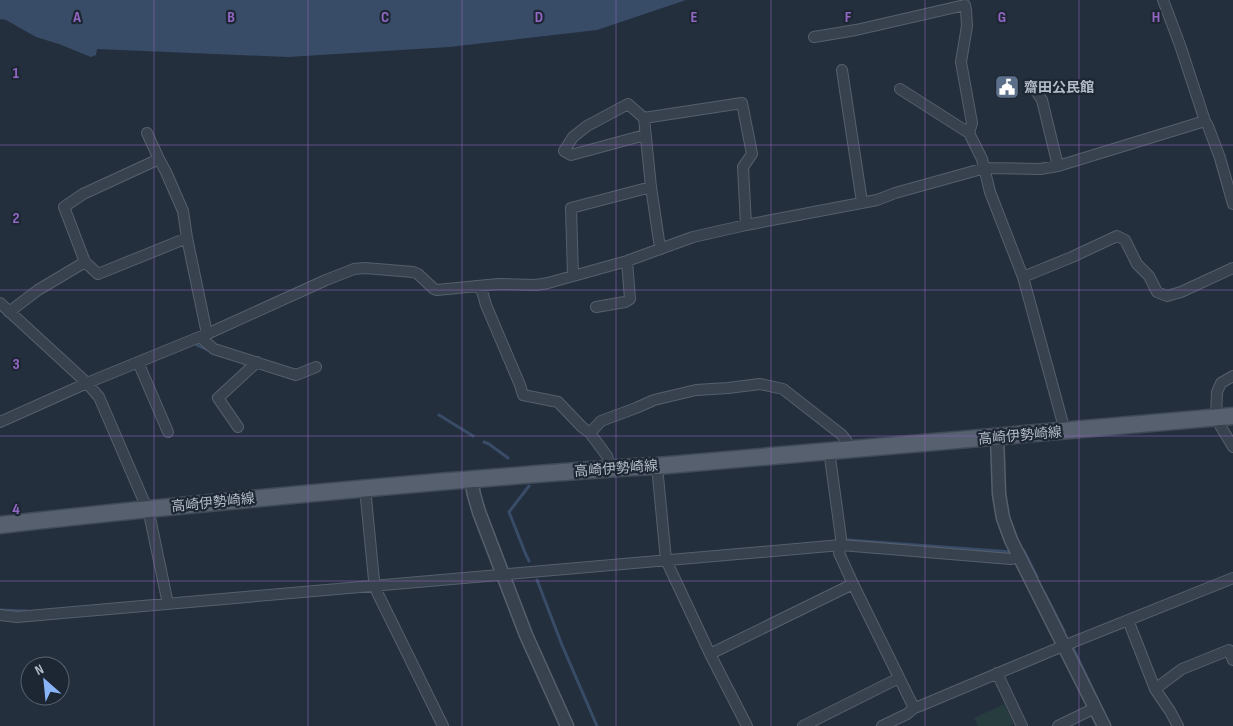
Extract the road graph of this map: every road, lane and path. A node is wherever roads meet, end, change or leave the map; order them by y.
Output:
1 (1163, 0) edge
2 (814, 37) dead end
3 (842, 70) dead end
4 (900, 89) dead end
5 (1036, 91) dead end
6 (644, 118) junction
7 (1205, 121) junction
8 (147, 133) dead end
9 (969, 133) junction
10 (645, 135) junction
11 (158, 159) junction
12 (1058, 166) junction
13 (985, 168) junction
14 (651, 187) junction
15 (862, 202) junction
16 (1233, 204) edge
17 (746, 225) junction
18 (187, 238) junction
19 (661, 249) junction
20 (627, 261) junction
21 (85, 262) junction
22 (1233, 268) edge
23 (573, 276) junction
24 (1023, 277) junction
25 (477, 286) junction
26 (0, 304) edge
27 (596, 307) dead end
28 (9, 312) junction
29 (204, 335) junction
30 (138, 362) junction
31 (257, 362) junction
32 (316, 367) dead end
33 (1233, 376) edge
34 (87, 383) junction
35 (1233, 416) edge
36 (1216, 417) junction
37 (0, 422) edge
38 (238, 427) dead end
39 (1065, 431) junction
40 (168, 432) dead end
41 (590, 433) junction
42 (997, 436) junction
43 (1233, 448) edge
44 (849, 449) junction
45 (829, 450) junction
46 (657, 466) junction
47 (610, 468) junction
48 (471, 479) junction
49 (365, 488) junction
50 (148, 508) junction
51 (0, 524) edge
52 (841, 545) junction
53 (1019, 557) junction
54 (666, 560) junction
55 (503, 574) junction
56 (1233, 578) edge
57 (853, 584) junction
58 (375, 585) junction
59 (168, 604) junction
60 (0, 615) edge
61 (1128, 620) junction
62 (1064, 646) junction
63 (710, 654) junction
64 (1233, 660) edge
65 (997, 673) junction
66 (899, 678) junction
67 (1155, 688) junction
68 (914, 708) junction
69 (1095, 708) junction
70 (443, 726) edge
71 (567, 726) edge
72 (747, 726) edge
73 (803, 726) edge
74 (882, 726) edge
75 (1022, 726) edge
76 (1058, 726) edge
77 (1104, 726) edge
78 (1178, 726) edge

1 - 7 street
2 - 9 street
3 - 15 street
4 - 9 street
5 - 12 street
6 - 10 street
6 - 10 street
6 - 17 street
7 - 12 street
7 - 16 street
8 - 11 street
9 - 13 street
10 - 14 street
11 - 18 street
11 - 21 street
12 - 13 street
13 - 15 street
13 - 24 street
14 - 19 street
14 - 23 street
15 - 17 street
17 - 19 street
18 - 21 street
18 - 29 street
19 - 20 street
20 - 23 street
20 - 27 street
21 - 28 street
22 - 24 street
23 - 25 street
24 - 39 street
25 - 29 street
25 - 41 street
26 - 28 street
28 - 34 street
29 - 30 street
29 - 31 street
30 - 34 street
30 - 40 street
31 - 32 street
31 - 38 street
33 - 36 street
34 - 37 street
34 - 50 street
35 - 36 main road, 高崎伊勢崎線
36 - 39 main road, 高崎伊勢崎線
36 - 43 street
39 - 42 main road, 高崎伊勢崎線
41 - 44 street
41 - 47 street
42 - 44 main road, 高崎伊勢崎線
42 - 53 street
44 - 45 main road, 高崎伊勢崎線
45 - 46 main road, 高崎伊勢崎線
45 - 52 street
46 - 47 main road, 高崎伊勢崎線
46 - 54 street
47 - 48 main road, 高崎伊勢崎線
48 - 49 main road, 高崎伊勢崎線
48 - 55 street
49 - 50 main road, 高崎伊勢崎線
49 - 58 street
50 - 51 main road, 高崎伊勢崎線
50 - 59 street
52 - 53 street
52 - 54 street
52 - 57 street
53 - 62 street
54 - 55 street
54 - 63 street
55 - 58 street
55 - 71 street
56 - 61 street
57 - 63 street
57 - 66 street
58 - 59 street
58 - 70 street
59 - 60 street
61 - 62 street
61 - 67 street
62 - 65 street
62 - 69 street
63 - 72 street
64 - 67 street
65 - 68 street
65 - 75 street
66 - 68 street
66 - 73 street
67 - 78 street
68 - 74 street
69 - 76 street
69 - 77 street

